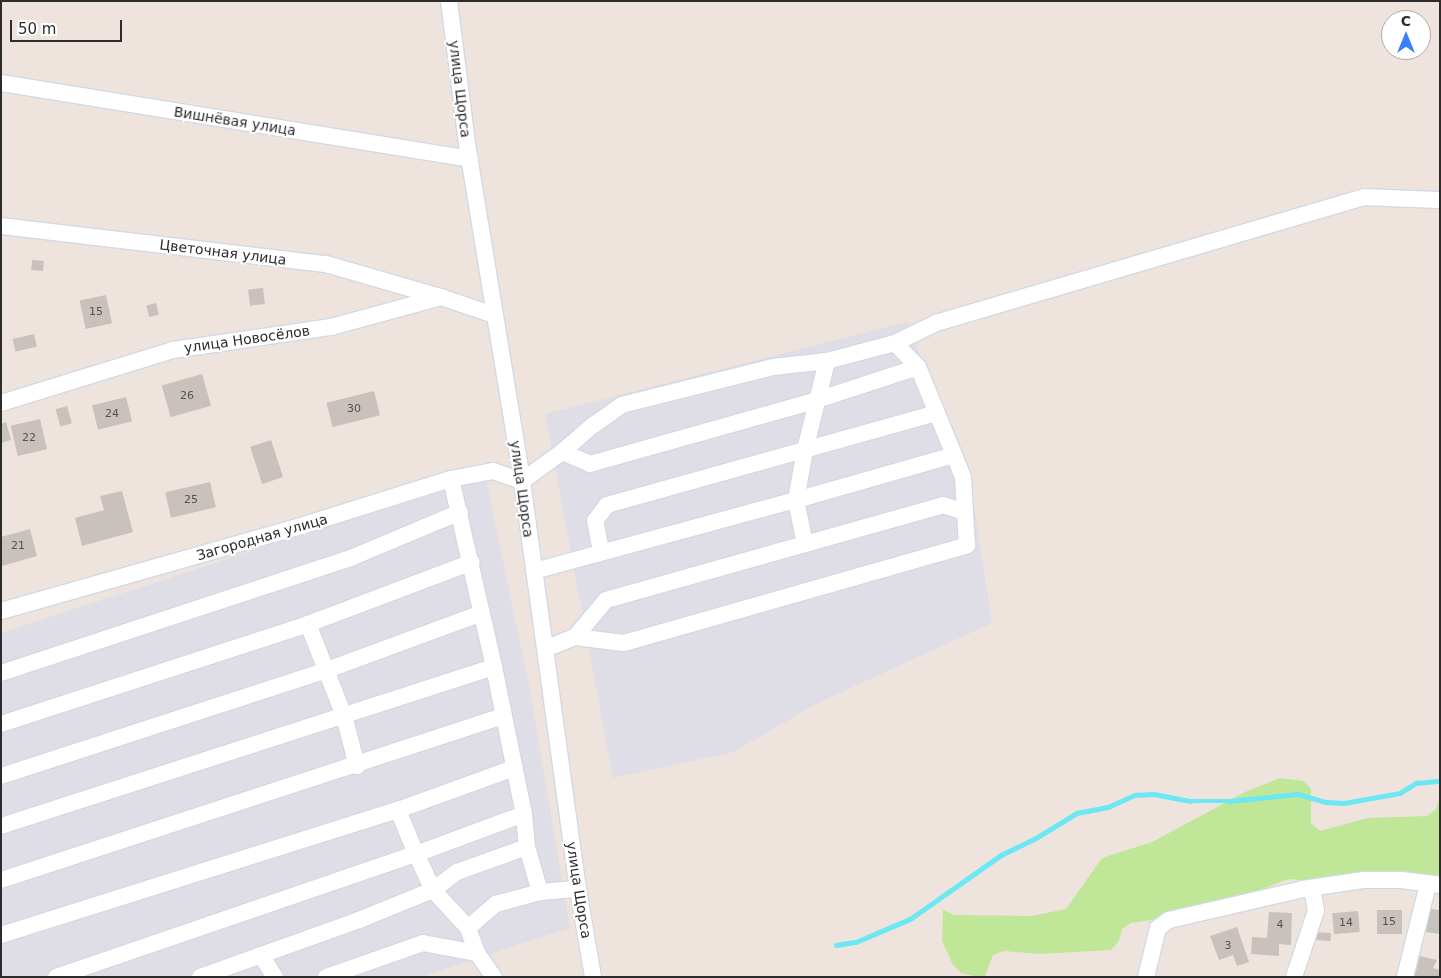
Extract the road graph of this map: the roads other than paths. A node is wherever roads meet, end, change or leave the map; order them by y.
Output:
1 (449, 1) edge
2 (1, 82) edge
3 (470, 159) junction
4 (1440, 200) edge
5 (1, 226) edge
6 (441, 297) junction
7 (494, 315) junction
8 (895, 343) junction
9 (827, 361) junction
10 (918, 367) junction
11 (817, 400) junction
12 (1, 403) edge
13 (936, 413) junction
14 (805, 450) junction
15 (562, 452) junction
16 (954, 454) junction
17 (451, 479) junction
18 (522, 481) junction
19 (796, 500) junction
20 (460, 512) junction
21 (966, 512) junction
22 (804, 544) junction
23 (601, 551) junction
24 (472, 562) junction
25 (534, 571) junction
26 (1, 611) edge
27 (482, 613) junction
28 (308, 624) junction
29 (575, 637) junction
30 (545, 648) junction
31 (494, 667) junction
32 (327, 670) junction
33 (1, 673) edge
34 (344, 716) junction
35 (503, 716) junction
36 (1, 724) edge
37 (357, 766) junction
38 (514, 768) junction
39 (1, 776) edge
40 (398, 810) junction
41 (524, 814) junction
42 (1, 826) edge
43 (527, 847) junction
44 (416, 854) junction
45 (1, 880) edge
46 (1434, 884) edge
47 (1312, 888) junction
48 (578, 889) junction
49 (433, 890) junction
50 (540, 892) junction
51 (468, 928) junction
52 (1, 935) edge
53 (477, 953) junction
54 (261, 955) junction
55 (56, 977) edge
56 (200, 977) edge
57 (275, 977) edge
58 (326, 977) edge
59 (494, 977) edge
60 (594, 977) edge
61 (1146, 977) edge
62 (1294, 977) edge
63 (1405, 977) edge

1 - 3 street, улица Щорса
2 - 3 street, Вишнёвая улица
3 - 7 street, улица Щорса
4 - 8 street
5 - 6 street, Цветочная улица
6 - 7 street
6 - 12 street, улица Новосёлов
7 - 18 street, улица Щорса
8 - 9 street
8 - 10 street
9 - 11 street
9 - 15 street
10 - 11 street
10 - 13 street
11 - 14 street
11 - 15 street
13 - 14 street
13 - 16 street
14 - 19 street
14 - 23 street
15 - 18 street
16 - 19 street
16 - 21 street
17 - 18 street, Загородная улица
17 - 20 street
17 - 26 street, Загородная улица
18 - 25 street, улица Щорса
19 - 22 street
19 - 23 street
20 - 24 street
20 - 33 street
21 - 22 street
21 - 29 street
22 - 29 street
23 - 25 street
24 - 27 street
24 - 28 street
25 - 30 street, улица Щорса
27 - 31 street
27 - 32 street
28 - 32 street
28 - 36 street
29 - 30 street
30 - 48 street, улица Щорса
31 - 34 street
31 - 35 street
32 - 34 street
32 - 39 street
34 - 37 street
34 - 42 street
35 - 37 street
35 - 38 street
37 - 45 street
38 - 40 street
38 - 41 street
40 - 44 street
40 - 52 street
41 - 43 street
41 - 44 street
43 - 49 street
43 - 50 street
44 - 49 street
44 - 55 street
46 - 47 street
46 - 63 street
47 - 61 street
47 - 62 street
48 - 50 street
48 - 60 street, улица Щорса
49 - 51 street
49 - 54 street
50 - 51 street
51 - 53 street
53 - 58 street
53 - 59 street
54 - 56 street
54 - 57 street

